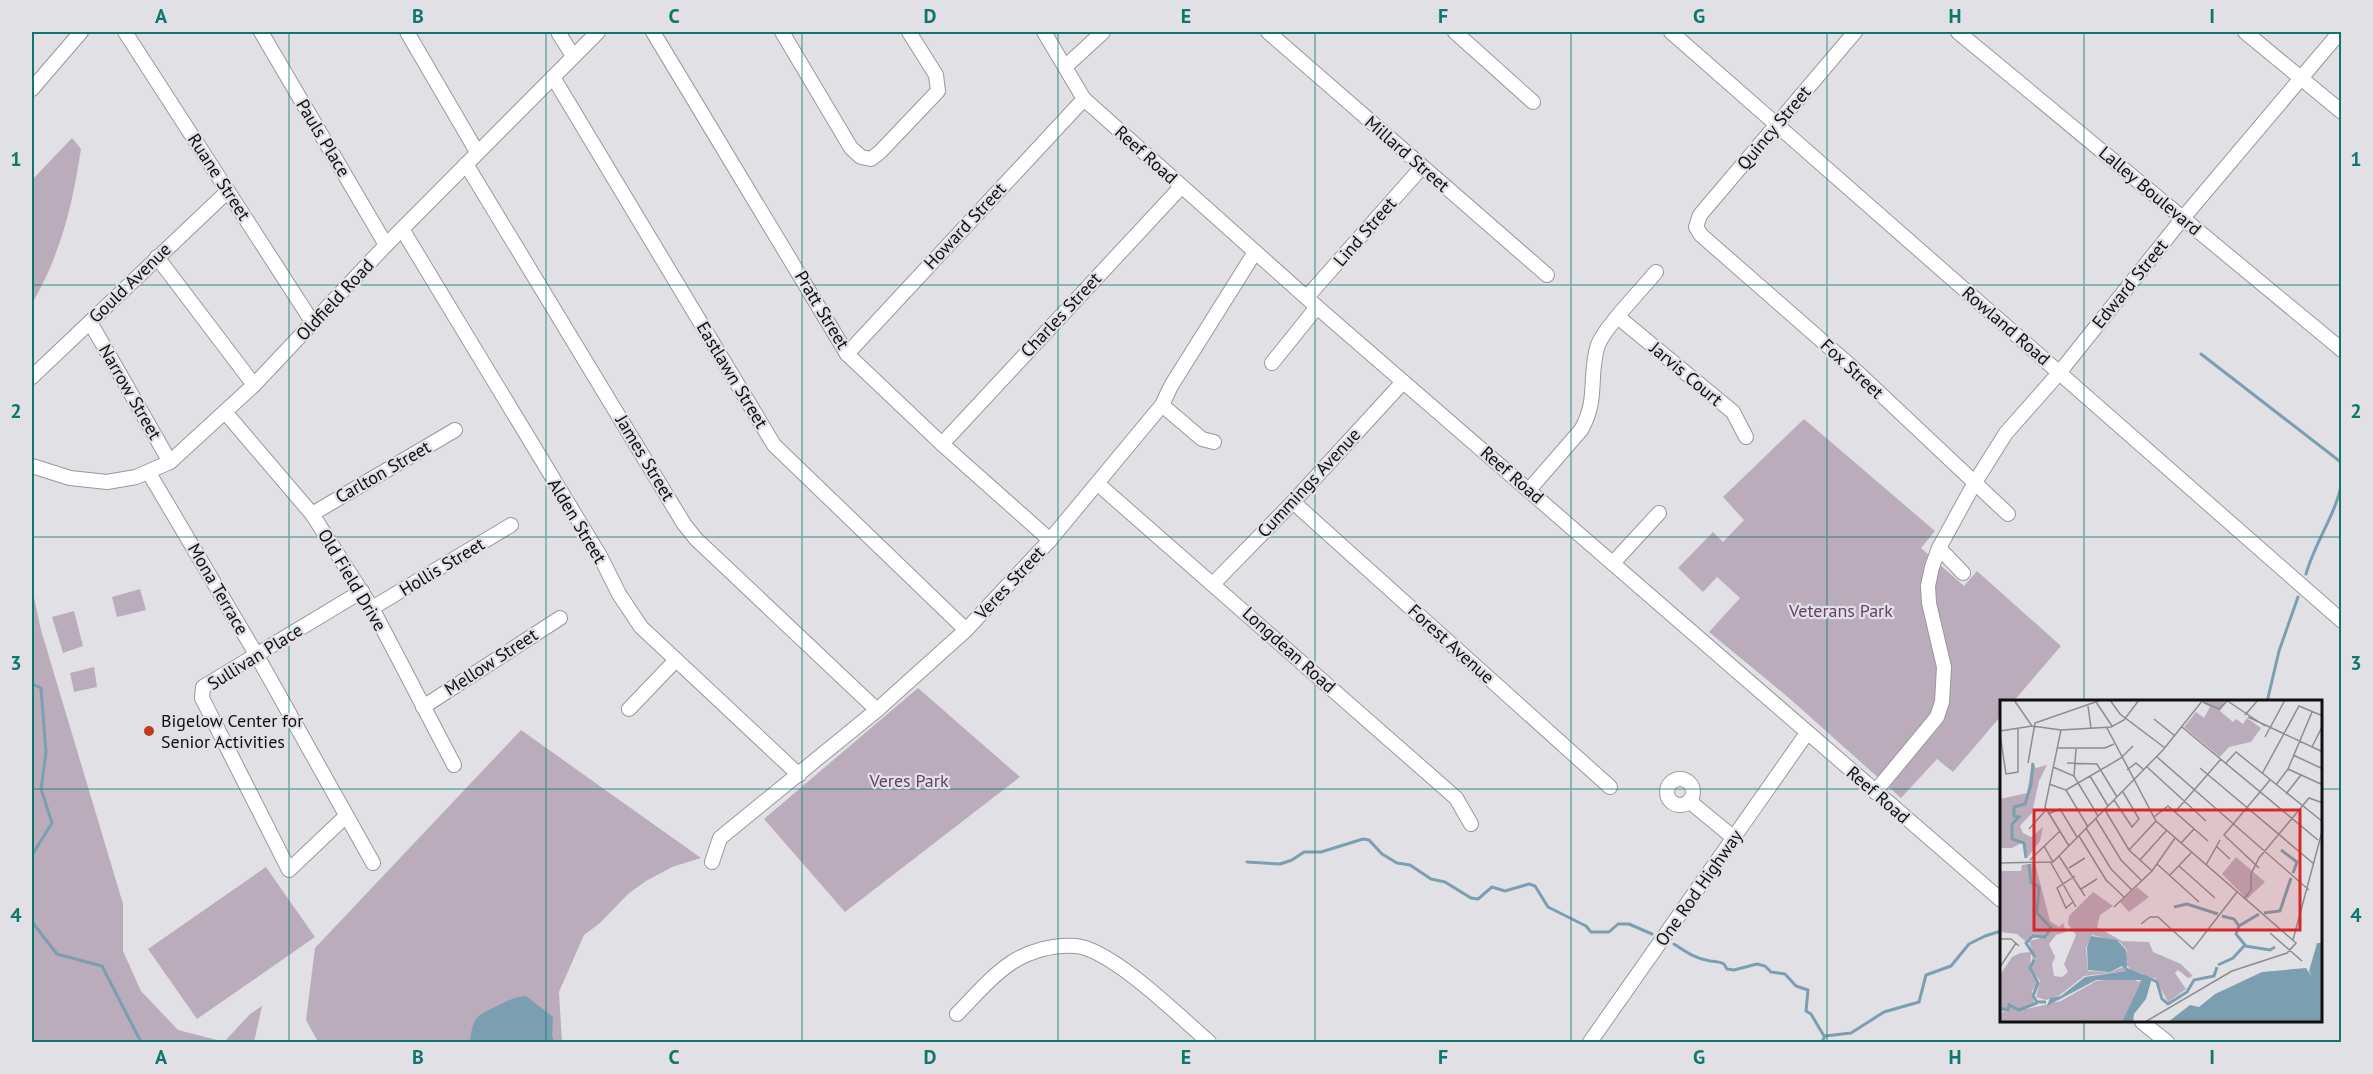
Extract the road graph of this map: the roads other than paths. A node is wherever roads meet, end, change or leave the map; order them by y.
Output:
1 (81, 32) edge
2 (128, 32) edge
3 (261, 32) edge
4 (407, 32) edge
5 (558, 32) edge
6 (598, 32) edge
7 (653, 32) edge
8 (782, 32) edge
9 (909, 32) edge
10 (1044, 32) edge
11 (1103, 32) edge
12 (1268, 32) edge
13 (1455, 32) edge
14 (1671, 32) edge
15 (1854, 32) edge
16 (1958, 32) edge
17 (2245, 32) edge
18 (2340, 32) edge
19 (573, 57) junction
20 (1065, 67) junction
21 (553, 77) junction
22 (2301, 78) junction
23 (32, 89) edge
24 (1084, 99) junction
25 (1533, 102) dead end
26 (2342, 112) edge
27 (1776, 125) junction
28 (477, 152) junction
29 (466, 164) junction
30 (1422, 167) junction
31 (1181, 187) junction
32 (228, 191) junction
33 (2183, 218) junction
34 (1696, 227) joint
35 (402, 229) junction
36 (386, 244) junction
37 (1255, 252) junction
38 (157, 256) junction
39 (1656, 272) dead end
40 (1547, 275) dead end
41 (1307, 297) junction
42 (1317, 308) junction
43 (1618, 317) junction
44 (90, 322) junction
45 (313, 323) junction
46 (2342, 350) edge
47 (847, 354) junction
48 (1272, 363) dead end
49 (2059, 373) junction
50 (32, 376) edge
51 (1403, 382) junction
52 (254, 385) junction
53 (1162, 405) junction
54 (225, 412) junction
55 (455, 430) dead end
56 (1746, 437) dead end
57 (1214, 442) dead end
58 (942, 444) junction
59 (170, 462) junction
60 (32, 466) edge
61 (149, 472) junction
62 (1098, 484) junction
63 (1974, 484) junction
64 (1529, 490) junction
65 (1293, 502) junction
66 (1659, 513) dead end
67 (312, 514) junction
68 (2008, 514) dead end
69 (512, 525) dead end
70 (1050, 540) junction
71 (1939, 549) junction
72 (1613, 563) junction
73 (1963, 573) dead end
74 (1213, 584) junction
75 (362, 591) junction
76 (372, 608) junction
77 (560, 618) dead end
78 (2342, 621) edge
79 (966, 630) junction
80 (256, 654) junction
81 (676, 660) junction
82 (423, 707) junction
83 (629, 709) dead end
84 (877, 710) junction
85 (1807, 733) junction
86 (454, 765) dead end
87 (799, 775) junction
88 (1610, 786) dead end
89 (1875, 792) junction
90 (1689, 801) dead end
91 (346, 816) junction
92 (1471, 824) dead end
93 (1734, 838) junction
94 (712, 862) dead end
95 (373, 863) dead end
96 (2000, 899) edge
97 (957, 1014) dead end
98 (2143, 1023) edge
99 (1209, 1042) edge
100 (1590, 1042) edge
101 (2167, 1042) edge

1 - 23 street
2 - 32 street, Ruane Street
3 - 36 street, Pauls Place
4 - 28 street
5 - 19 street
6 - 19 street, Oldfield Road
7 - 47 street, Pratt Street
8 - 9 street
10 - 20 street, Reef Road
11 - 20 street
12 - 30 street, Millard Street
13 - 25 street
14 - 27 street, Rowland Road
15 - 27 street, Quincy Street
16 - 33 street, Lalley Boulevard
17 - 22 street
18 - 22 street, Edward Street
19 - 21 street, Oldfield Road
20 - 24 street, Reef Road
21 - 28 street, Oldfield Road
21 - 79 street, Eastlawn Street
22 - 26 street
22 - 33 street, Edward Street
24 - 31 street, Reef Road
24 - 47 street, Howard Street
27 - 34 street, Quincy Street
27 - 49 street, Rowland Road
28 - 29 street, Oldfield Road
29 - 35 street, Oldfield Road
29 - 84 street, James Street
30 - 40 street, Millard Street
30 - 41 street, Lind Street
31 - 37 street, Reef Road
31 - 58 street, Charles Street
32 - 38 street, Gould Avenue
32 - 45 street, Ruane Street
33 - 46 street, Lalley Boulevard
33 - 49 street, Edward Street
34 - 63 street, Fox Street
35 - 36 street, Oldfield Road
35 - 81 street, Alden Street
36 - 45 street, Oldfield Road
37 - 41 street, Reef Road
37 - 53 street, Veres Street
38 - 44 street, Gould Avenue
38 - 52 street
39 - 43 street
41 - 42 street, Reef Road
42 - 48 street
42 - 51 street, Reef Road
43 - 56 street, Jarvis Court
43 - 64 street
44 - 50 street, Gould Avenue
44 - 59 street, Narrow Street
45 - 52 street, Oldfield Road
47 - 58 street, Pratt Street
49 - 63 street, Edward Street
49 - 78 street, Rowland Road
51 - 64 street, Reef Road
51 - 65 street, Cummings Avenue
52 - 54 street, Oldfield Road
53 - 57 street
53 - 62 street, Veres Street
54 - 59 street, Oldfield Road
54 - 67 street, Old Field Drive
55 - 67 street, Carlton Street
58 - 70 street, Pratt Street
59 - 61 street, Oldfield Road
60 - 61 street, Oldfield Road
61 - 80 street, Mona Terrace
62 - 70 street, Veres Street
62 - 74 street, Longdean Road
63 - 68 street, Fox Street
63 - 71 street, Edward Street
64 - 72 street, Reef Road
65 - 74 street, Cummings Avenue
65 - 88 street, Forest Avenue
66 - 72 street
67 - 75 street, Old Field Drive
69 - 76 street, Hollis Street
70 - 79 street, Veres Street
71 - 73 street
71 - 89 street, Edward Street
72 - 85 street, Reef Road
74 - 92 street, Longdean Road
75 - 76 street, Old Field Drive
75 - 80 street, Sullivan Place
76 - 82 street, Old Field Drive
77 - 82 street, Mellow Street
79 - 84 street, Veres Street
80 - 91 street, Mona Terrace
80 - 91 street, Sullivan Place
81 - 83 street
81 - 87 street, Alden Street
82 - 86 street, Old Field Drive
84 - 87 street, Veres Street
85 - 89 street, Reef Road
85 - 93 street, One Rod Highway
87 - 94 street, Veres Street
89 - 96 street, Reef Road
90 - 93 street
91 - 95 street, Mona Terrace
93 - 100 street, One Rod Highway
97 - 99 street
98 - 101 street

